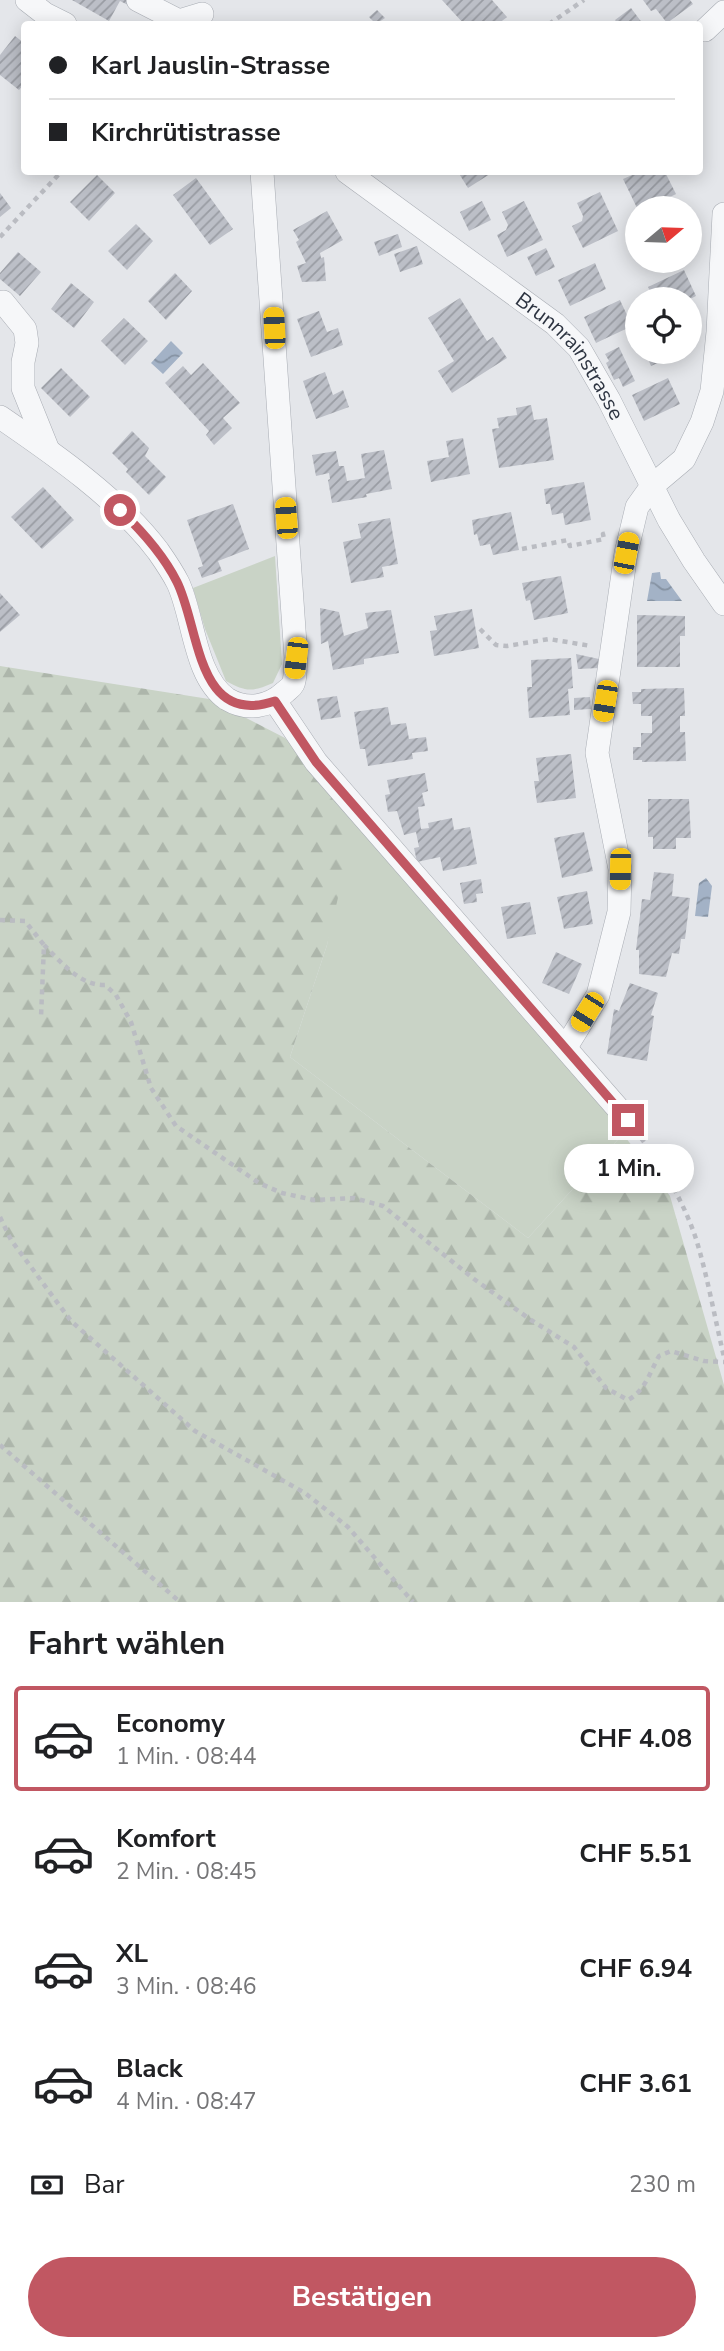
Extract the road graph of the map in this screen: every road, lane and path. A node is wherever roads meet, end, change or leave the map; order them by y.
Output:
1 (27, 0) edge
2 (138, 0) edge
3 (584, 0) edge
4 (724, 12) edge
5 (201, 13) edge
6 (60, 21) edge
7 (553, 21) edge
8 (705, 30) dead end
9 (58, 175) edge
10 (262, 175) edge
11 (351, 175) edge
12 (724, 214) edge
13 (0, 237) edge
14 (3, 302) dead end
15 (25, 328) junction
16 (46, 348) dead end
17 (0, 417) edge
18 (49, 453) junction
19 (652, 486) junction
20 (611, 532) dead end
21 (522, 550) dead end
22 (724, 604) edge
23 (480, 629) dead end
24 (612, 650) junction
25 (275, 701) junction
26 (0, 920) edge
27 (44, 945) junction
28 (41, 1017) dead end
29 (566, 1047) junction
30 (628, 1120) joint
31 (0, 1217) edge
32 (724, 1359) edge
33 (0, 1445) edge
34 (180, 1602) edge
35 (413, 1602) edge

1 - 6 street
2 - 5 street
3 - 7 path
4 - 8 street
9 - 13 path
10 - 25 street
11 - 19 street, Brunnrainstrasse
12 - 19 street
14 - 15 street
15 - 16 street
15 - 18 street
17 - 18 street
18 - 25 street
19 - 22 street, Brunnrainstrasse
19 - 24 street
20 - 21 path
23 - 24 path
24 - 29 street
25 - 29 street
26 - 27 path
27 - 28 path
27 - 32 path
29 - 30 street
30 - 32 path
31 - 35 path
33 - 34 path

